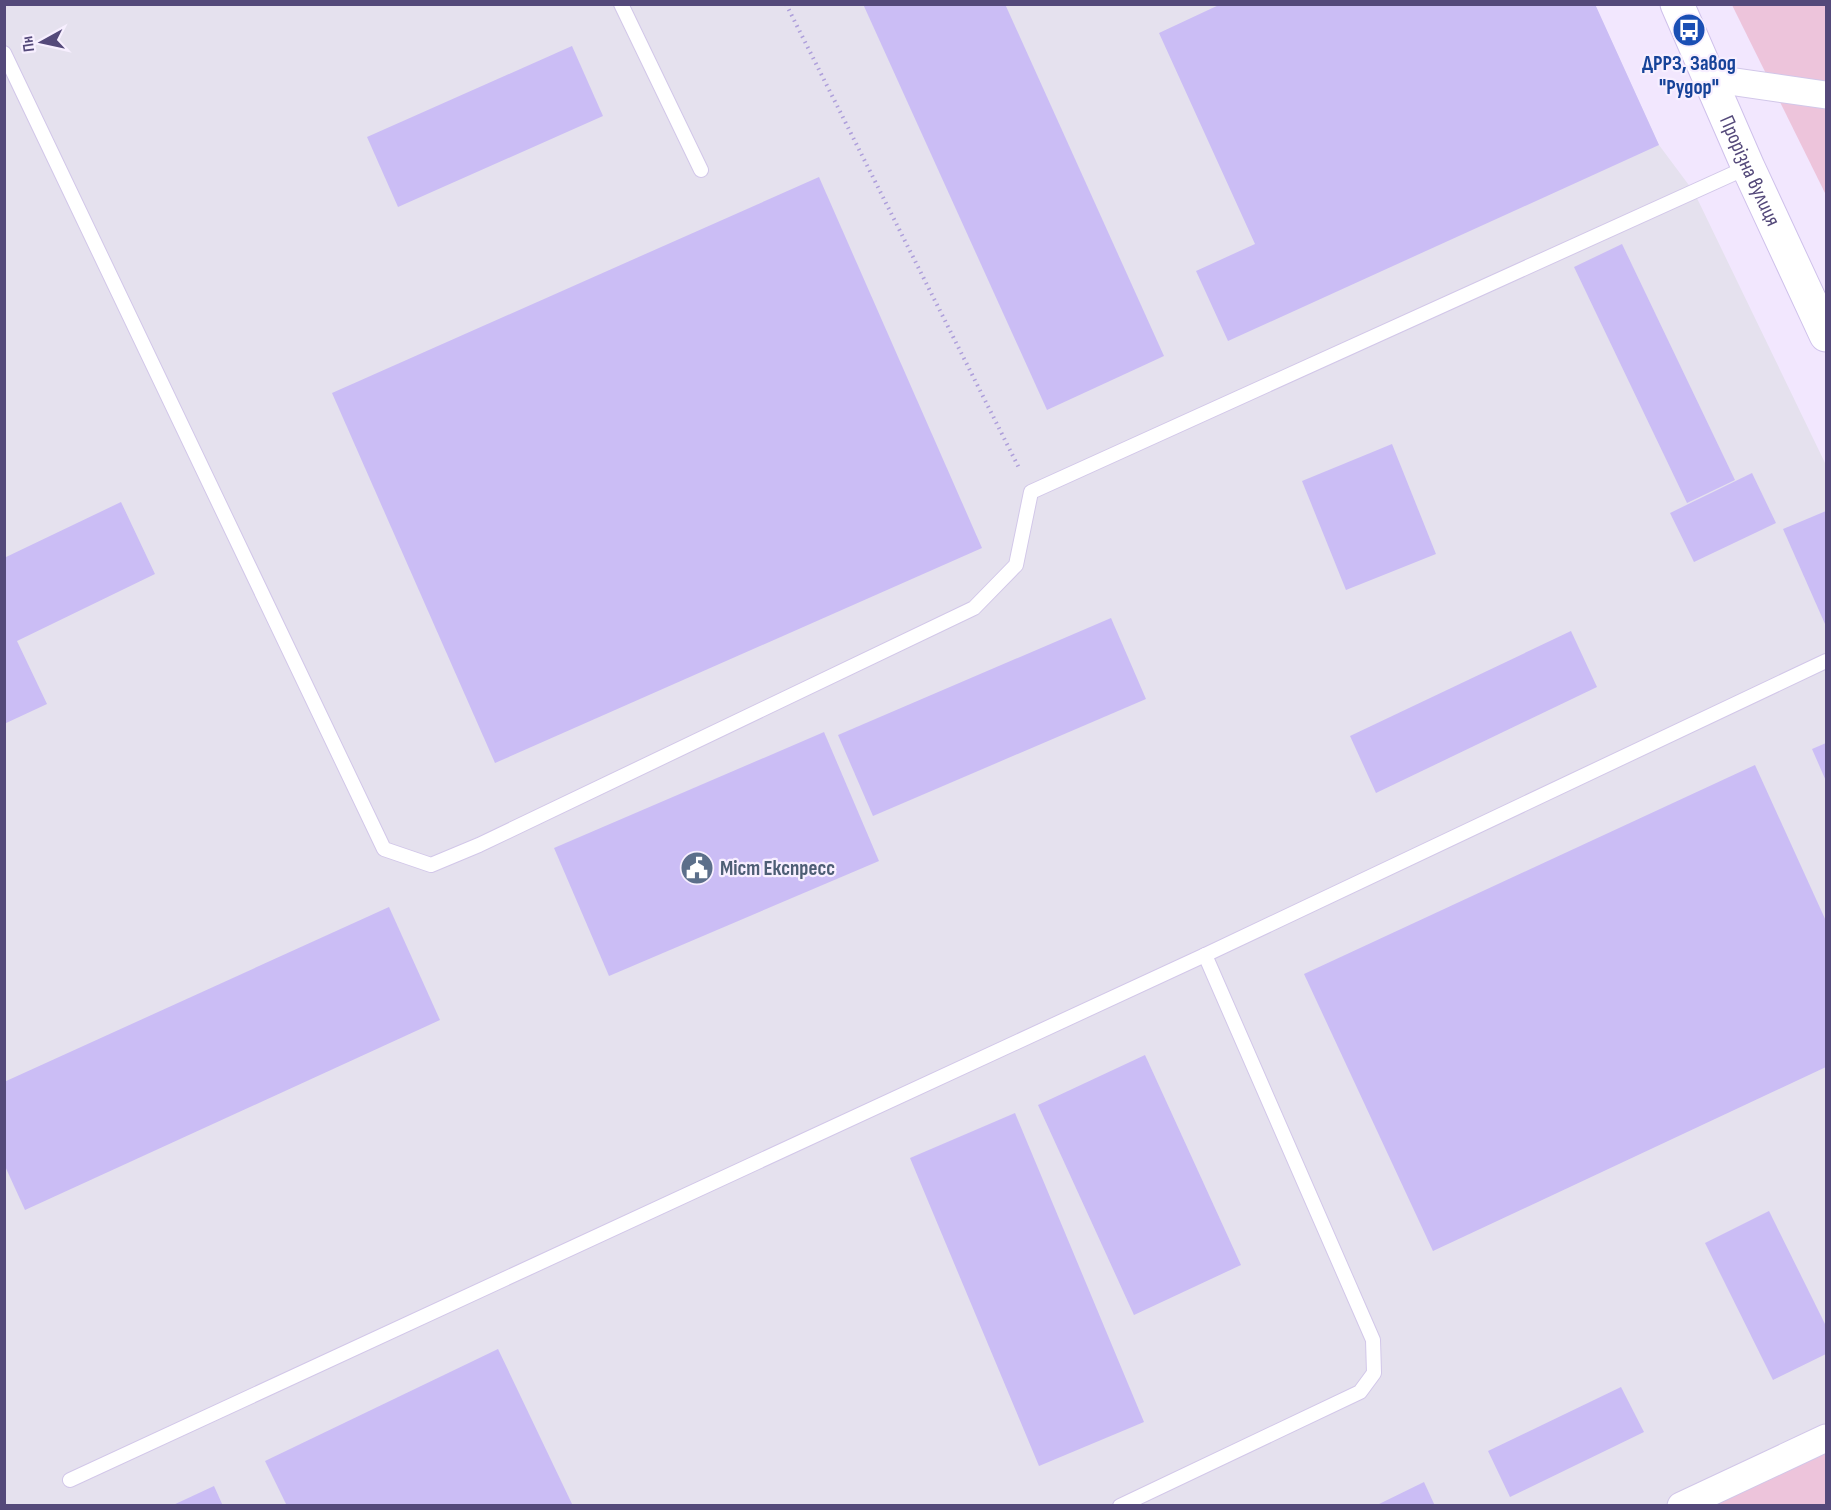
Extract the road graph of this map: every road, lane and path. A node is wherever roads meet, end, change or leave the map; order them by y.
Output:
1 (621, 4) edge
2 (786, 4) edge
3 (1677, 4) edge
4 (4, 53) edge
5 (1708, 78) junction
6 (1827, 95) edge
7 (1748, 167) junction
8 (701, 170) dead end
9 (1827, 335) edge
10 (1031, 492) junction
11 (1827, 661) edge
12 (1205, 955) junction
13 (1827, 1438) edge
14 (70, 1480) dead end
15 (1120, 1506) edge
16 (1681, 1506) edge

1 - 8 lane
2 - 10 path
3 - 5 street, Прорізна вулиця
4 - 10 lane
5 - 6 street
5 - 7 street, Прорізна вулиця
7 - 9 street, Прорізна вулиця
7 - 10 lane
11 - 12 lane
12 - 14 lane
12 - 15 lane
13 - 16 street

